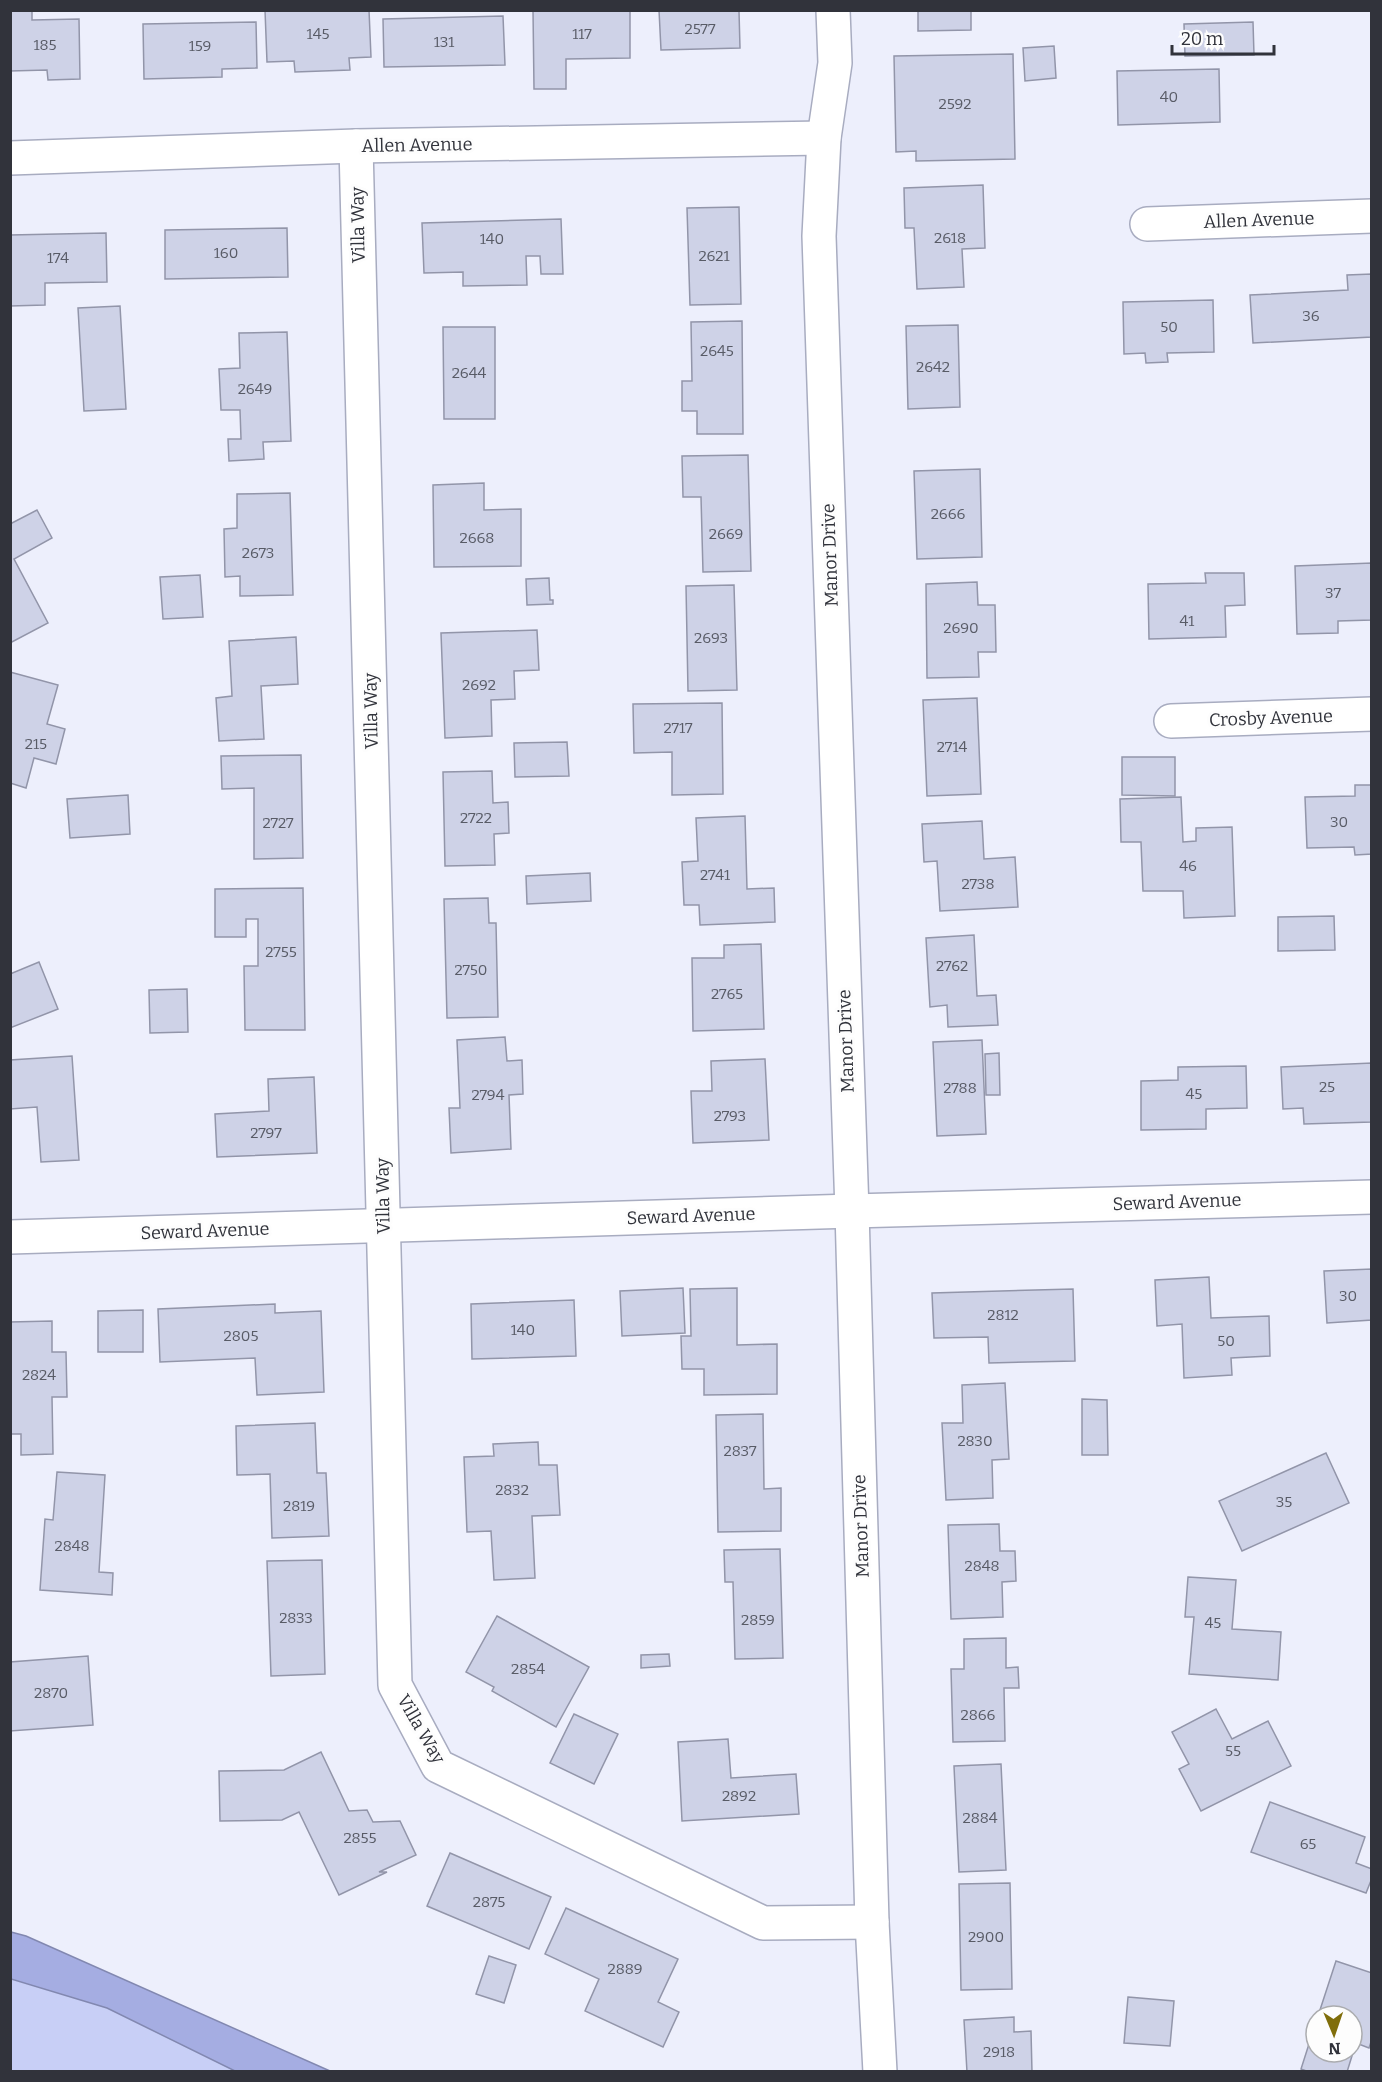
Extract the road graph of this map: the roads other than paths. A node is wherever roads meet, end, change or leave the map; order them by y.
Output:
1 (833, 10) edge
2 (824, 138) junction
3 (356, 146) junction
4 (10, 158) edge
5 (1371, 216) edge
6 (1147, 224) dead end
7 (1371, 714) edge
8 (1171, 722) dead end
9 (1371, 1197) edge
10 (852, 1211) junction
11 (384, 1226) junction
12 (10, 1237) edge
13 (872, 1922) junction
14 (880, 2072) edge

1 - 2 street, Manor Drive
2 - 3 street, Allen Avenue
2 - 10 street, Manor Drive
3 - 4 street, Allen Avenue
3 - 11 street, Villa Way
5 - 6 street, Allen Avenue
7 - 8 street, Crosby Avenue
9 - 10 street, Seward Avenue
10 - 11 street, Seward Avenue
10 - 13 street, Manor Drive
11 - 12 street, Seward Avenue
11 - 13 street, Villa Way
13 - 14 street, Manor Drive

